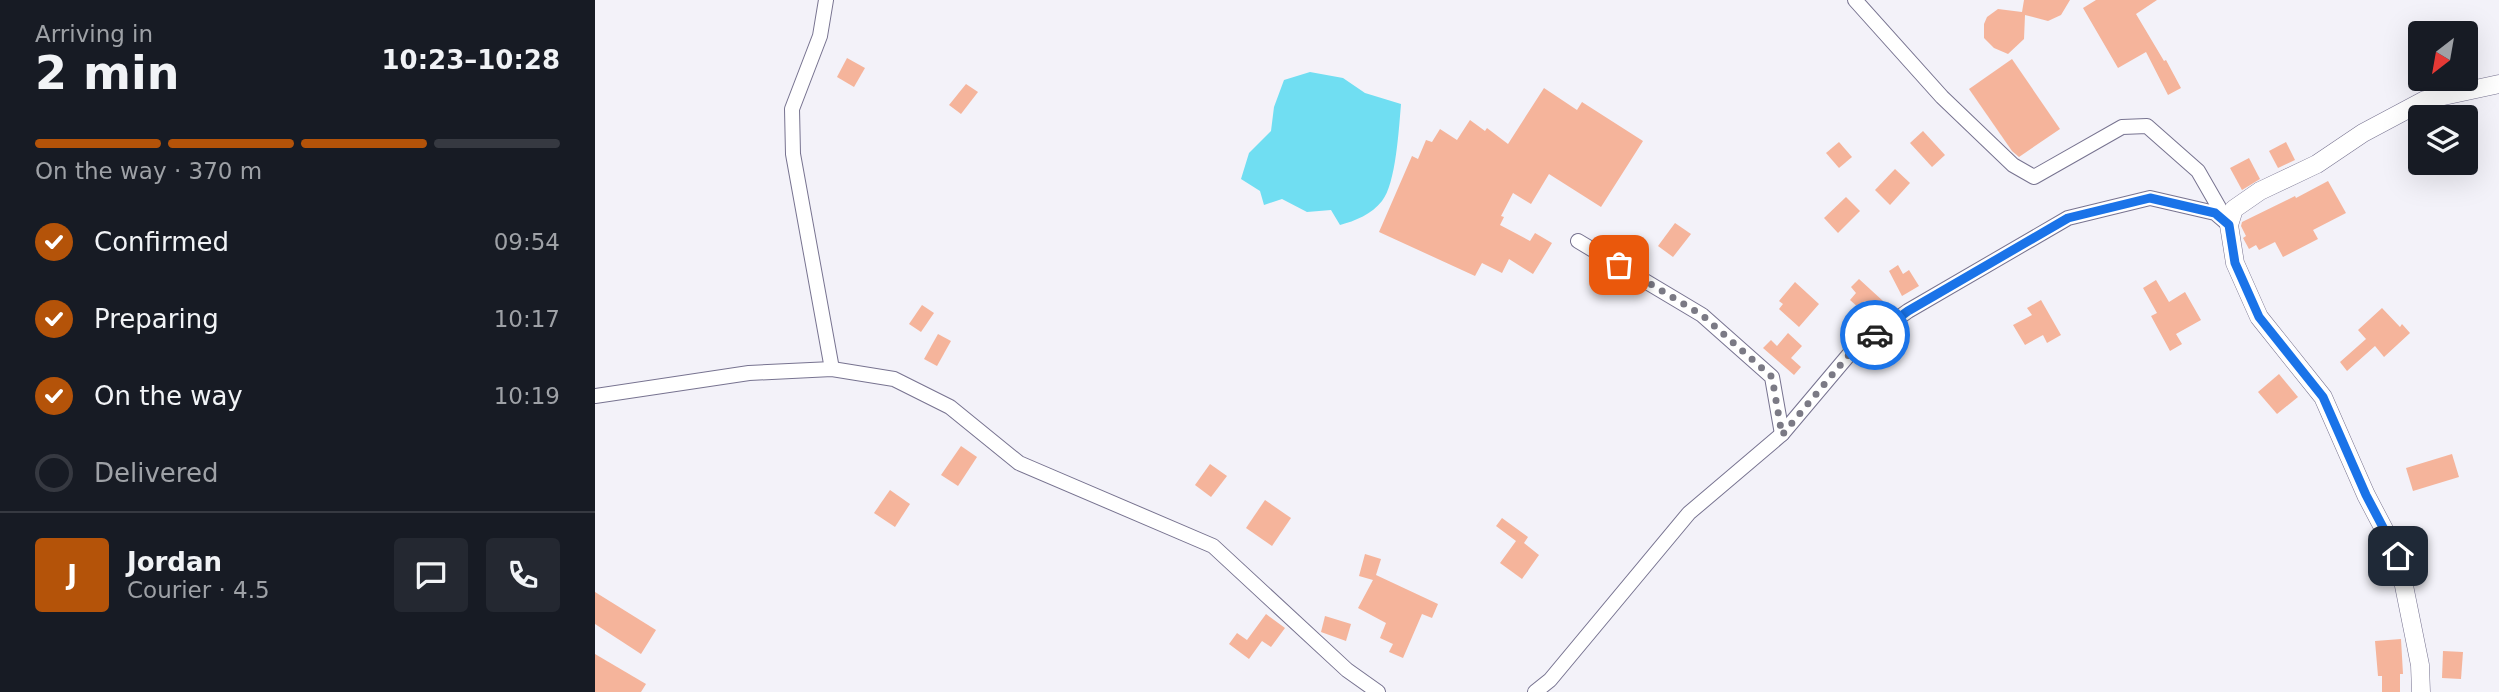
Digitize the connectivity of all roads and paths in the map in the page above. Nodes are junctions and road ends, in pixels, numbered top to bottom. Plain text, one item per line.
1 (827, 0) edge
2 (1854, 0) edge
3 (2499, 85) edge
4 (2229, 225) junction
5 (1578, 241) dead end
6 (832, 369) junction
7 (595, 396) edge
8 (1782, 435) junction
9 (1378, 692) edge
10 (1535, 692) edge
11 (2421, 692) edge

1 - 6 street
2 - 4 street
3 - 4 street
4 - 8 street
4 - 11 street
5 - 8 street
6 - 7 street
6 - 9 street
8 - 10 street

